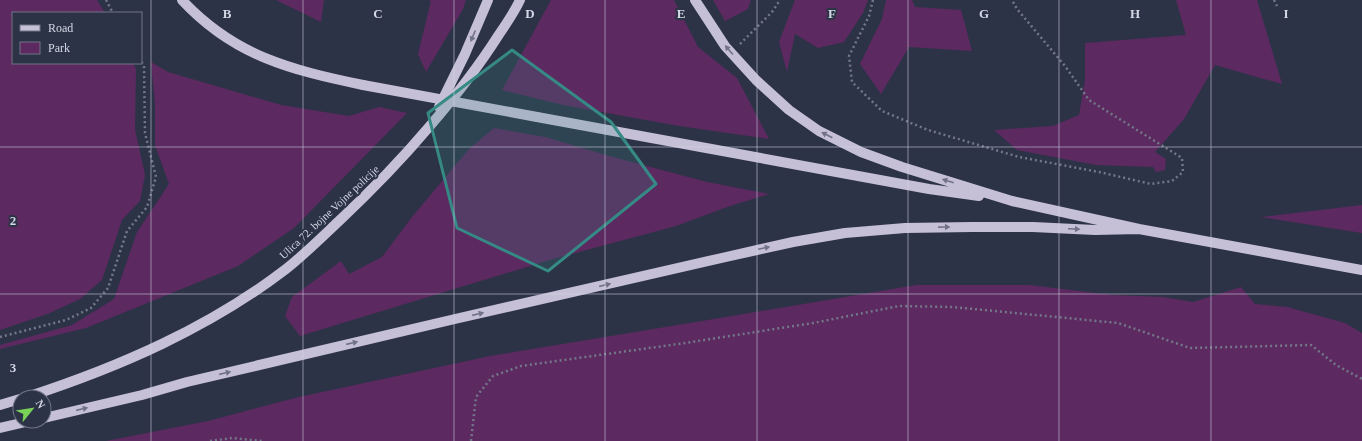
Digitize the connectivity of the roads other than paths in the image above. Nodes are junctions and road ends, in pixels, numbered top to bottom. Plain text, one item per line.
1 (182, 0) edge
2 (488, 0) edge
3 (520, 0) edge
4 (695, 0) edge
5 (428, 129) junction
6 (1012, 201) junction
7 (1139, 229) junction
8 (1362, 270) edge
9 (52, 389) edge
10 (12, 401) edge
11 (0, 405) edge
12 (52, 416) edge
13 (12, 425) edge
14 (0, 428) edge

1 - 6 main road, bridge
2 -> 5 main road
3 - 5 main road, Ulica 72. bojne Vojne policije
6 -> 4 main road
5 - 9 main road, Ulica 72. bojne Vojne policije
6 - 7 main road
7 - 8 main road
12 -> 7 main road
10 - 11 main road
13 - 14 main road

